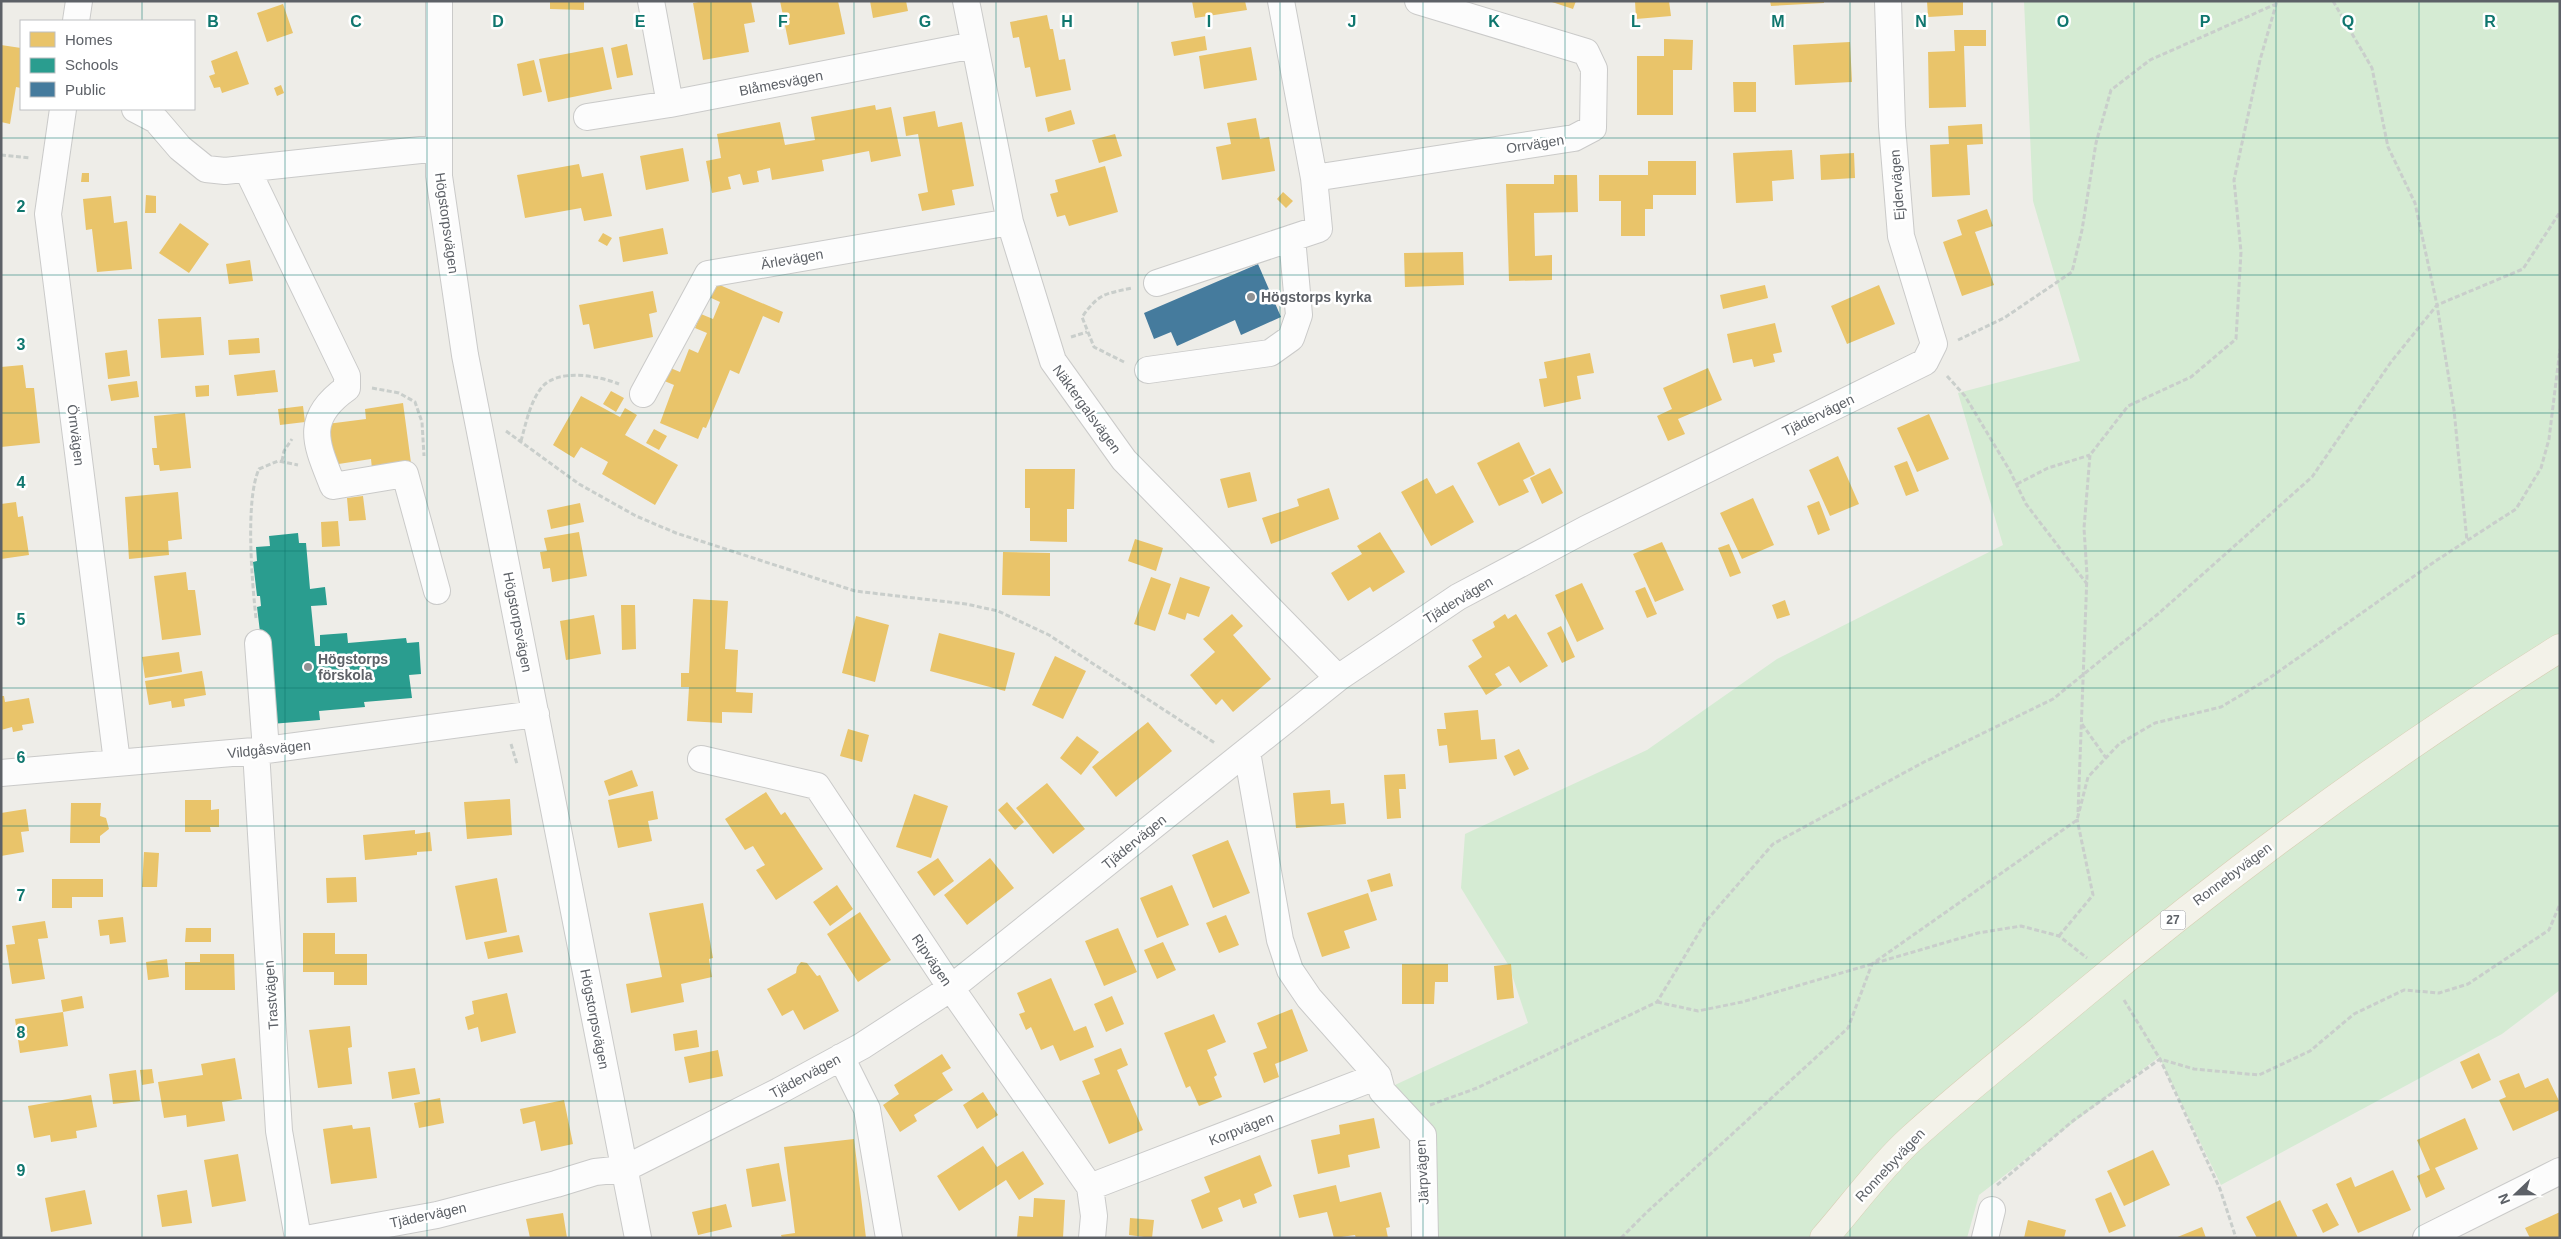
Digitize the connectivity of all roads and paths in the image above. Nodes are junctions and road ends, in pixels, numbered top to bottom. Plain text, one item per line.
1 (79, 1) edge
2 (439, 1) edge
3 (651, 1) edge
4 (966, 1) edge
5 (1281, 1) edge
6 (1418, 1) edge
7 (1888, 1) edge
8 (2333, 1) edge
9 (2276, 2) edge
10 (76, 20) edge
11 (974, 45) junction
12 (670, 104) junction
13 (64, 110) edge
14 (137, 110) edge
15 (587, 117) dead end
16 (439, 148) junction
17 (248, 169) junction
18 (1314, 178) junction
19 (2560, 212) edge
20 (1010, 222) junction
21 (1292, 238) junction
22 (1157, 283) joint
23 (2436, 306) junction
24 (2560, 349) edge
25 (1927, 359) junction
26 (1148, 370) joint
27 (347, 384) junction
28 (643, 394) joint
29 (502, 428) dead end
30 (520, 441) junction
31 (2090, 455) junction
32 (407, 480) junction
33 (2017, 484) junction
34 (333, 486) junction
35 (2466, 541) junction
36 (2087, 584) junction
37 (437, 591) dead end
38 (258, 643) joint
39 (2560, 648) edge
40 (2085, 672) junction
41 (1338, 678) junction
42 (536, 714) junction
43 (2082, 724) junction
44 (261, 751) junction
45 (1243, 755) junction
46 (701, 758) dead end
47 (2106, 758) junction
48 (117, 762) junction
49 (1, 773) edge
50 (2077, 820) junction
51 (2560, 904) edge
52 (2058, 936) junction
53 (2087, 958) dead end
54 (1872, 964) junction
55 (951, 988) junction
56 (2124, 1000) dead end
57 (1657, 1002) junction
58 (841, 1057) junction
59 (2160, 1059) junction
60 (1380, 1083) junction
61 (1404, 1115) junction
62 (624, 1170) junction
63 (2560, 1171) edge
64 (1090, 1187) junction
65 (1992, 1210) joint
66 (298, 1238) edge
67 (311, 1238) edge
68 (638, 1238) edge
69 (889, 1238) edge
70 (1092, 1238) edge
71 (1425, 1238) edge
72 (1622, 1238) edge
73 (1824, 1238) edge
74 (1985, 1238) edge
75 (2236, 1238) edge
76 (2426, 1238) edge

1 - 10 street
2 - 16 street, Högstorpsvägen
3 - 12 street
4 - 11 street, Näktergalsvägen
5 - 18 street
6 - 18 street, Orrvägen
7 - 25 street, Ejdervägen
8 - 23 path
9 - 25 path
9 - 31 path
11 - 12 street, Blåmesvägen
11 - 20 street, Näktergalsvägen
12 - 15 street, Blåmesvägen
13 - 48 street, Örnvägen
14 - 17 street
16 - 17 street
16 - 42 street, Högstorpsvägen
17 - 27 street
18 - 21 street
19 - 23 path
20 - 28 street, Ärlevägen
20 - 41 street, Näktergalsvägen
21 - 22 street
21 - 26 street
22 - 26 path
23 - 35 path
23 - 40 path
24 - 35 path
25 - 33 path
25 - 41 street, Tjädervägen
27 - 32 path
27 - 34 street
28 - 30 path
29 - 30 path
30 - 45 path
31 - 33 path
31 - 36 path
32 - 34 street
32 - 37 street
33 - 36 path
34 - 38 path
35 - 47 path
36 - 40 path
38 - 44 street, Trastvägen
39 - 73 main road, Ronnebyvägen / 27
40 - 43 path
40 - 57 path
41 - 45 street, Tjädervägen
42 - 44 street, Vildgåsvägen
42 - 62 street, Högstorpsvägen
43 - 47 path
43 - 50 path
44 - 48 street, Vildgåsvägen
44 - 66 street, Trastvägen
45 - 55 street, Tjädervägen
45 - 60 street, Järpvägen
46 - 55 street, Ripvägen
47 - 50 path
48 - 49 street, Vildgåsvägen
50 - 52 path
50 - 54 path
51 - 59 path
52 - 53 path
52 - 54 path
54 - 57 path
54 - 72 path
55 - 58 street, Tjädervägen
55 - 64 street, Ripvägen
56 - 59 path
57 - 61 path
58 - 62 street, Tjädervägen
58 - 69 street
59 - 65 path
59 - 75 path
60 - 61 street, Järpvägen
60 - 64 street, Korpvägen
61 - 71 street, Järpvägen
62 - 67 street, Tjädervägen
62 - 68 street, Högstorpsvägen
63 - 76 street
64 - 70 street, Ripvägen
65 - 74 street

